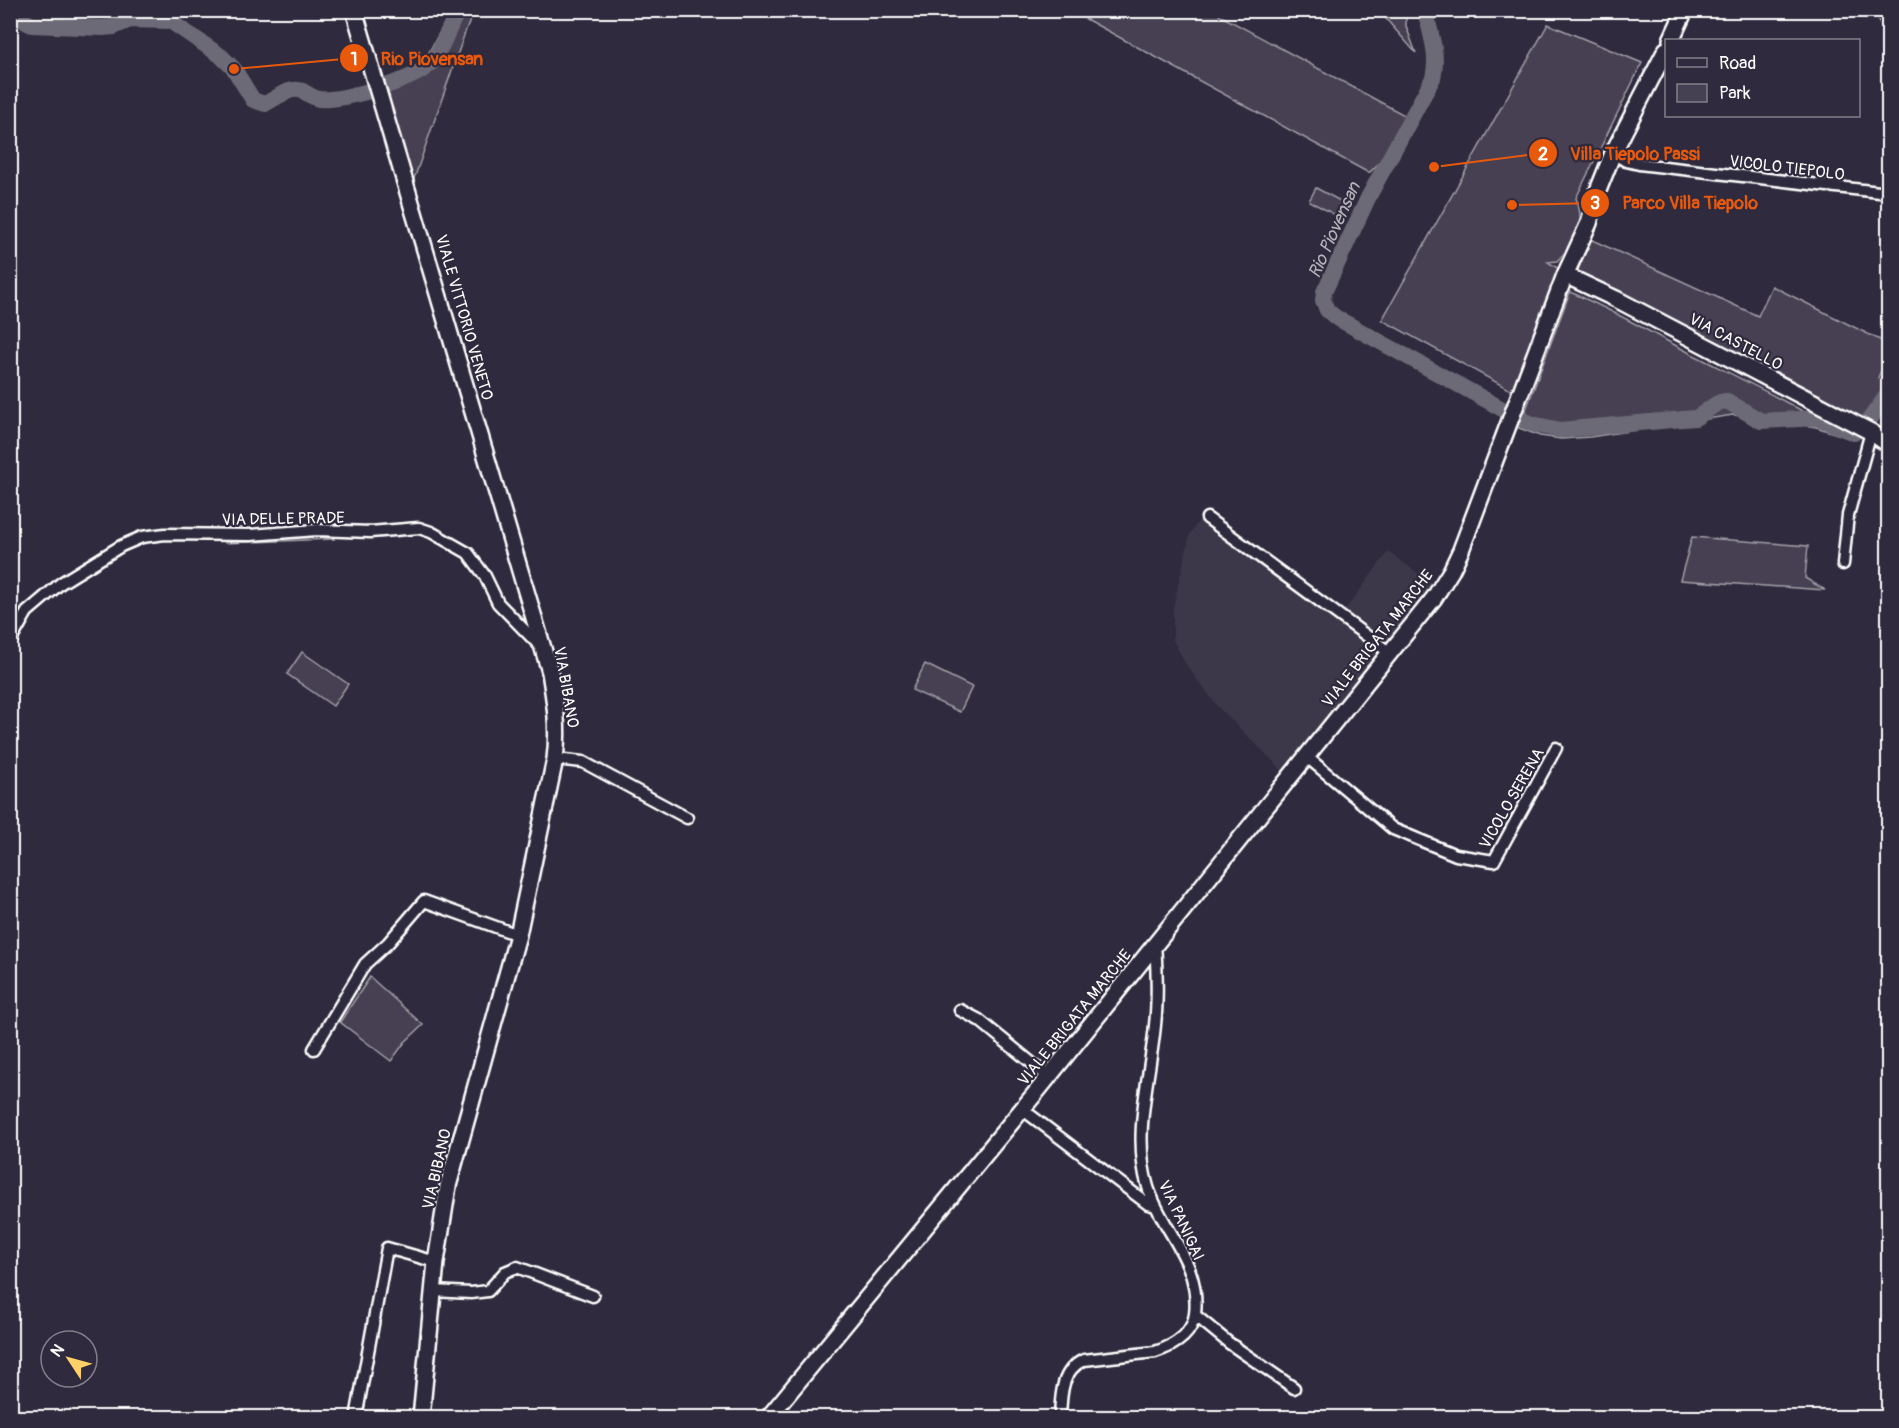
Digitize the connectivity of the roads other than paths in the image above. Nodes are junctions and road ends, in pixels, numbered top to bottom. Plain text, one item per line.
1 (1685, 10) edge
2 (360, 14) edge
3 (1671, 39) edge
4 (1665, 52) edge
5 (1613, 153) junction
6 (1888, 193) edge
7 (1565, 275) junction
8 (1869, 432) junction
9 (1888, 444) edge
10 (1207, 518) dead end
11 (515, 552) joint
12 (1843, 564) dead end
13 (10, 642) edge
14 (543, 648) junction
15 (1390, 653) junction
16 (1556, 748) dead end
17 (1306, 757) junction
18 (555, 759) junction
19 (687, 818) dead end
20 (518, 935) junction
21 (1155, 943) junction
22 (960, 1010) dead end
23 (314, 1048) dead end
24 (1049, 1077) junction
25 (1022, 1110) junction
26 (1152, 1205) dead end
27 (436, 1262) junction
28 (433, 1291) junction
29 (592, 1296) dead end
30 (1195, 1315) junction
31 (1294, 1388) dead end
32 (356, 1418) edge
33 (421, 1418) edge
34 (768, 1418) edge
35 (1060, 1418) edge

1 - 3 street
2 - 11 street, VIALE VITTORIO VENETO
4 - 5 street, VIALE BRIGATA MARCHE
5 - 6 street, VICOLO TIEPOLO
5 - 7 street, VIALE BRIGATA MARCHE
7 - 8 street, VIA CASTELLO
7 - 15 street, VIALE BRIGATA MARCHE
8 - 9 street, VIA CASTELLO
8 - 12 street
10 - 15 street
11 - 14 street, VIA BIBANO
13 - 14 street, VIA DELLE PRADE
14 - 18 street, VIA BIBANO
15 - 17 street, VIALE BRIGATA MARCHE
16 - 17 street, VICOLO SERENA
17 - 21 street, VIALE BRIGATA MARCHE
18 - 19 street
18 - 20 street, VIA BIBANO
20 - 23 street
20 - 27 street, VIA BIBANO
21 - 24 street, VIALE BRIGATA MARCHE
21 - 30 street, VIA PANIGAI
22 - 24 street
24 - 25 street, VIALE BRIGATA MARCHE
25 - 26 street, VIALE BRIGATA MARCHE
25 - 34 street, VIALE BRIGATA MARCHE
27 - 28 street, VIA BIBANO
27 - 32 street
28 - 29 street
28 - 33 street, VIA BIBANO
30 - 31 street
30 - 35 street

